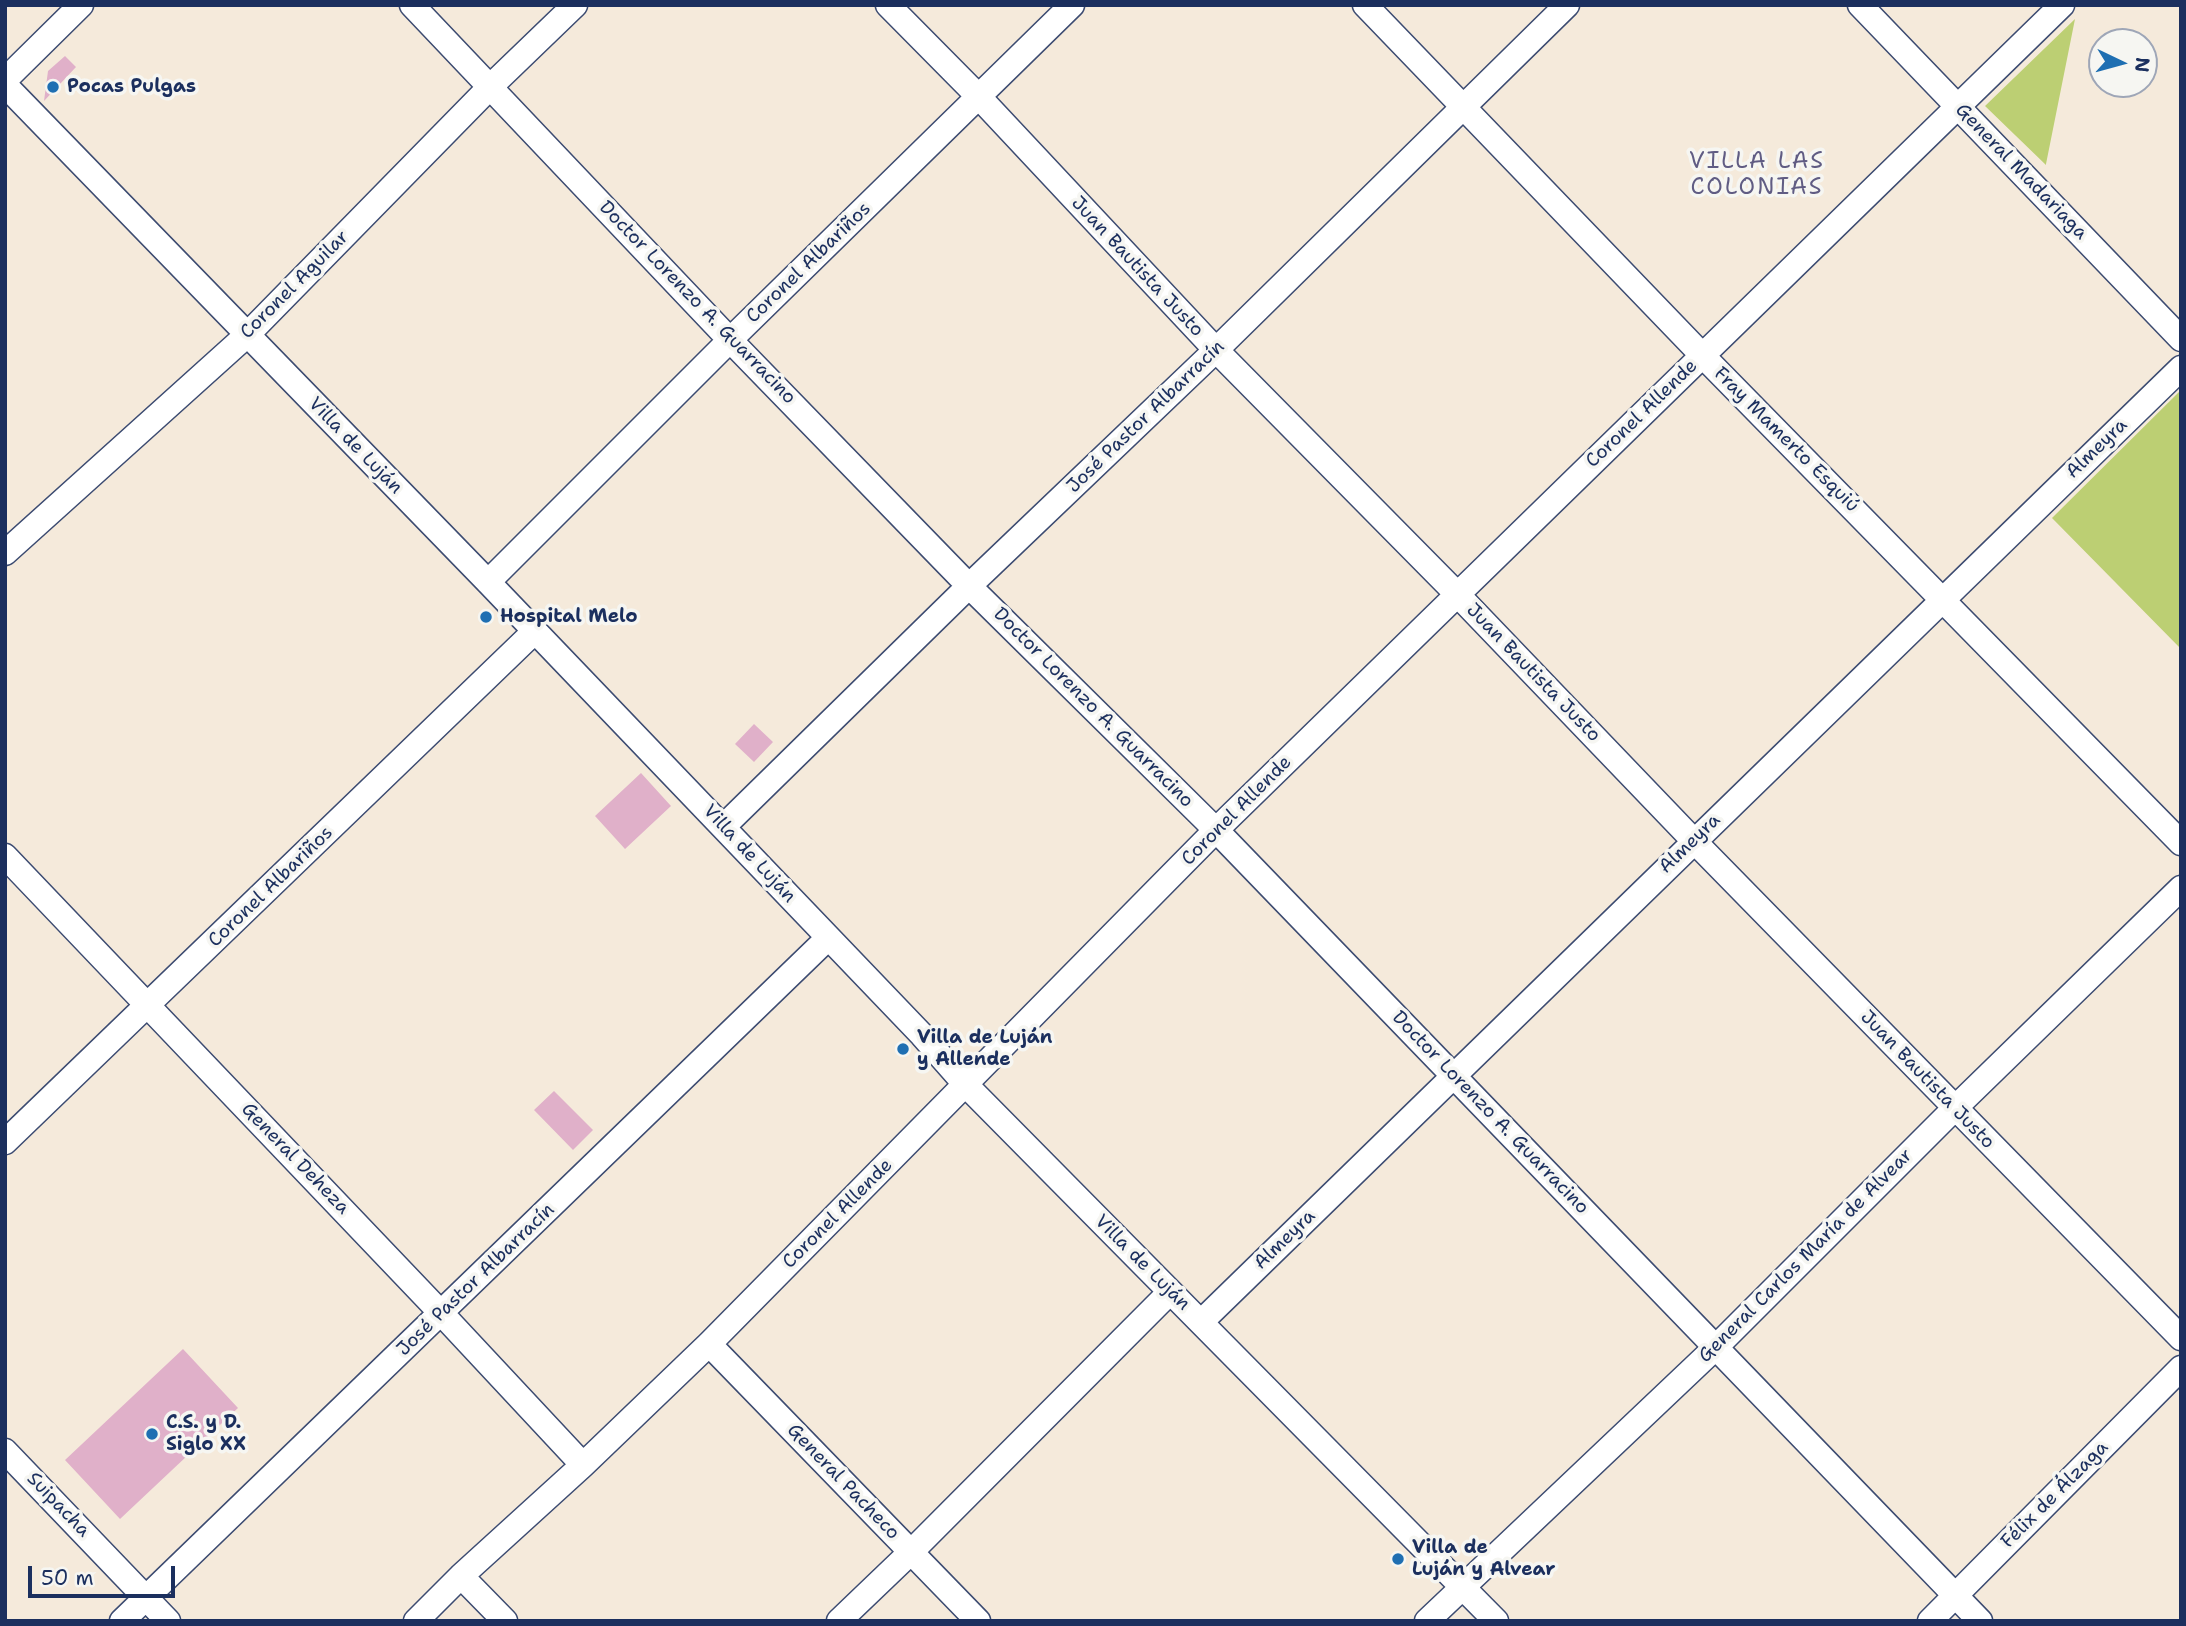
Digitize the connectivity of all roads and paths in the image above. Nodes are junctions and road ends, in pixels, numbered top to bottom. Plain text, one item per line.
1 (81, 5) edge
2 (412, 5) edge
3 (575, 5) edge
4 (888, 5) edge
5 (1072, 5) edge
6 (1365, 5) edge
7 (1567, 5) edge
8 (1860, 5) edge
9 (2062, 5) edge
10 (5, 82) edge
11 (491, 86) junction
12 (979, 97) junction
13 (1958, 107) junction
14 (1464, 108) junction
15 (247, 335) junction
16 (2181, 339) edge
17 (730, 340) junction
18 (1216, 350) junction
19 (1702, 355) junction
20 (2181, 368) edge
21 (5, 553) edge
22 (488, 582) junction
23 (969, 586) junction
24 (1457, 594) junction
25 (1942, 598) junction
26 (536, 631) junction
27 (723, 827) junction
28 (1216, 830) junction
29 (1694, 841) junction
30 (2181, 843) edge
31 (5, 856) edge
32 (2181, 888) edge
33 (828, 938) junction
34 (148, 1006) junction
35 (1454, 1075) junction
36 (966, 1085) junction
37 (1955, 1108) junction
38 (5, 1142) edge
39 (1170, 1292) junction
40 (442, 1314) junction
41 (1201, 1322) junction
42 (2181, 1338) edge
43 (709, 1344) junction
44 (1715, 1348) junction
45 (2181, 1368) edge
46 (5, 1451) edge
47 (583, 1465) junction
48 (911, 1552) junction
49 (461, 1576) junction
50 (1461, 1586) junction
51 (1955, 1595) junction
52 (146, 1597) junction
53 (122, 1621) edge
54 (168, 1621) edge
55 (416, 1621) edge
56 (505, 1621) edge
57 (839, 1621) edge
58 (978, 1621) edge
59 (1427, 1621) edge
60 (1496, 1621) edge
61 (1930, 1621) edge
62 (1980, 1621) edge

1 - 10 street
2 - 11 street, Doctor Lorenzo A. Guarracino
3 - 11 street, Coronel Aguilar
4 - 12 street, Juan Bautista Justo
5 - 12 street, Coronel Albariños
6 - 14 street, Fray Mamerto Esquiú
7 - 14 street, José Pastor Albarracín
8 - 13 street, General Madariaga
9 - 13 street, Coronel Allende
10 - 15 street, Villa de Luján
11 - 15 street, Coronel Aguilar
11 - 17 street, Doctor Lorenzo A. Guarracino
12 - 17 street, Coronel Albariños
12 - 18 street, Juan Bautista Justo
13 - 16 street, General Madariaga
13 - 19 street, Coronel Allende
14 - 18 street, José Pastor Albarracín
14 - 19 street, Fray Mamerto Esquiú
15 - 21 street, Coronel Aguilar
15 - 22 street, Villa de Luján
17 - 22 street, Coronel Albariños
17 - 23 street, Doctor Lorenzo A. Guarracino
18 - 23 street, José Pastor Albarracín
18 - 24 street, Juan Bautista Justo
19 - 24 street, Coronel Allende
19 - 25 street, Fray Mamerto Esquiú
20 - 25 street, Almeyra
22 - 26 street, Villa de Luján
23 - 27 street, José Pastor Albarracín
23 - 28 street, Doctor Lorenzo A. Guarracino
24 - 28 street, Coronel Allende
24 - 29 street, Juan Bautista Justo
25 - 29 street, Almeyra
25 - 30 street, Fray Mamerto Esquiú
26 - 27 street, Villa de Luján
26 - 34 street, Coronel Albariños
27 - 33 street, Villa de Luján
28 - 35 street, Doctor Lorenzo A. Guarracino
28 - 36 street, Coronel Allende
29 - 35 street, Almeyra
29 - 37 street, Juan Bautista Justo
31 - 34 street, General Deheza
32 - 37 street, General Carlos María de Alvear
33 - 36 street, Villa de Luján
33 - 40 street, José Pastor Albarracín
34 - 38 street, Coronel Albariños
34 - 40 street, General Deheza
35 - 41 street, Almeyra
35 - 44 street, Doctor Lorenzo A. Guarracino
36 - 39 street, Villa de Luján
36 - 43 street, Coronel Allende
37 - 42 street, Juan Bautista Justo
37 - 44 street, General Carlos María de Alvear
39 - 41 street, Villa de Luján
39 - 48 street
40 - 47 street, General Deheza
40 - 52 street, José Pastor Albarracín
41 - 50 street, Villa de Luján
43 - 47 street, Coronel Allende
43 - 48 street, General Pacheco
44 - 50 street, General Carlos María de Alvear
44 - 51 street, Doctor Lorenzo A. Guarracino
45 - 51 street, Félix de Álzaga
46 - 52 street, Suipacha
47 - 49 street, Coronel Allende
48 - 57 street
48 - 58 street, General Pacheco
49 - 55 street, Coronel Allende
49 - 56 street
50 - 59 street, General Carlos María de Alvear
50 - 60 street, Villa de Luján
51 - 61 street, Félix de Álzaga
51 - 62 street, Doctor Lorenzo A. Guarracino
52 - 53 street, José Pastor Albarracín
52 - 54 street, Suipacha

